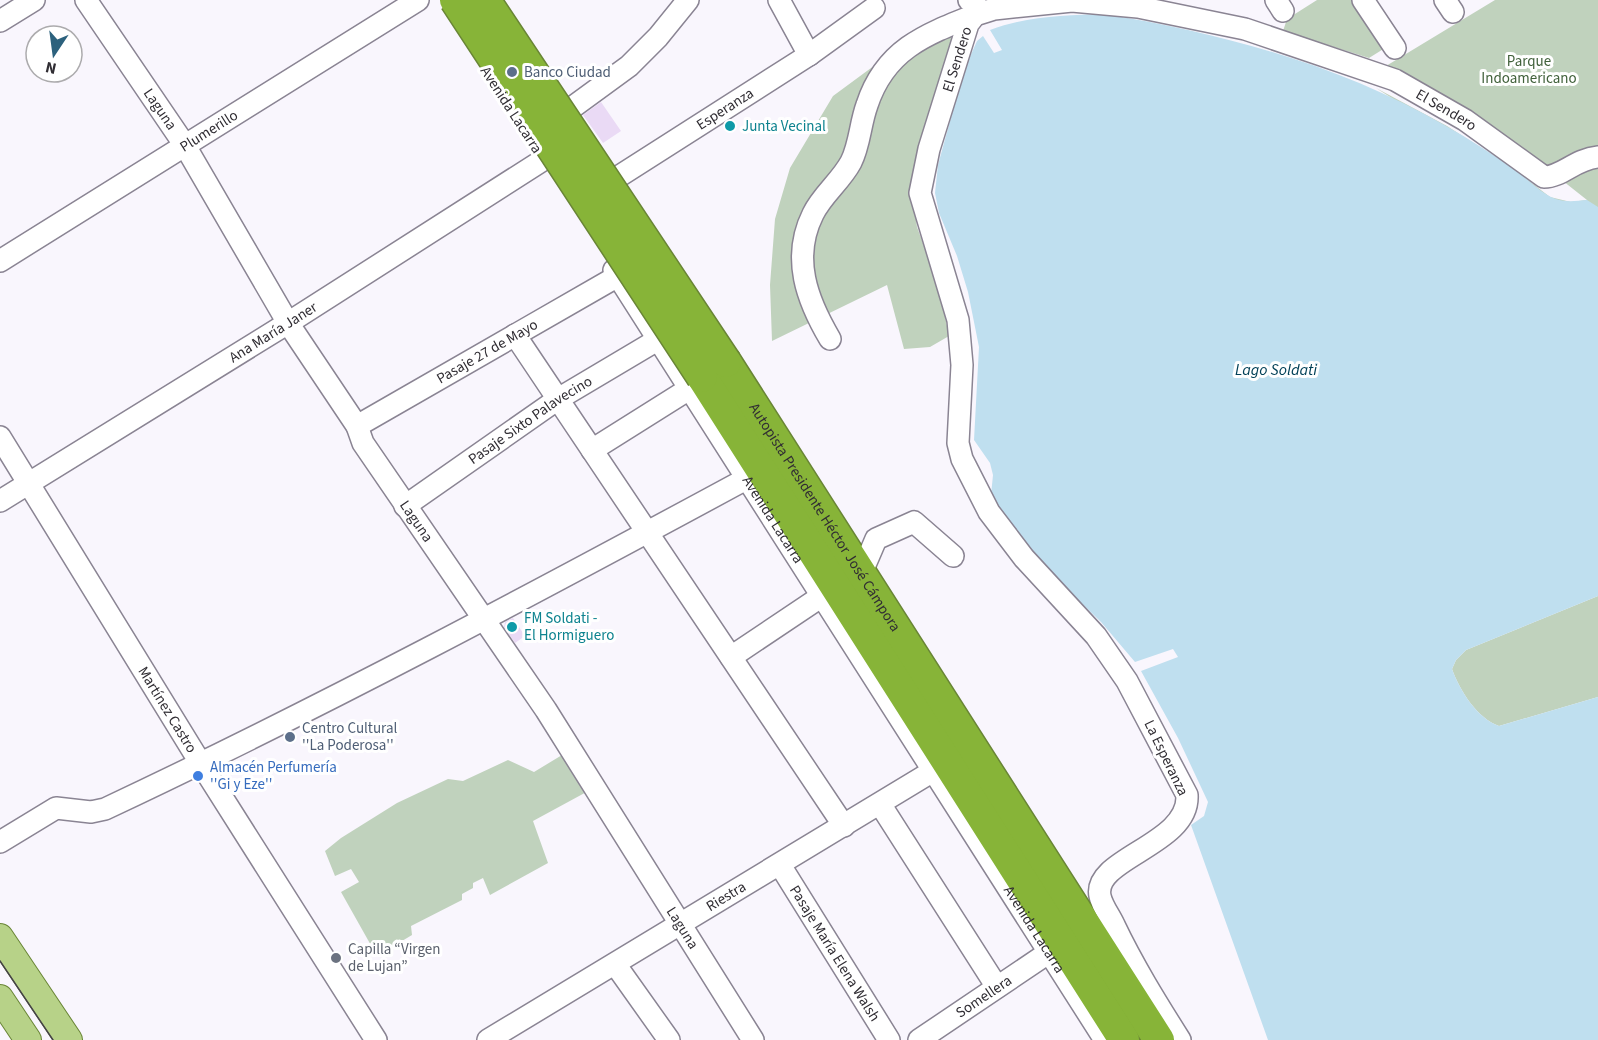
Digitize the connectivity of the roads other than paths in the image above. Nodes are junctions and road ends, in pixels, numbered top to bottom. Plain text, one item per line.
1 (34, 0) edge
2 (86, 0) edge
3 (418, 0) edge
4 (440, 0) edge
5 (455, 0) edge
6 (485, 0) edge
7 (688, 0) edge
8 (779, 0) edge
9 (1363, 0) edge
10 (972, 4) edge
11 (874, 8) dead end
12 (0, 21) edge
13 (1395, 48) dead end
14 (809, 55) junction
15 (528, 139) junction
16 (184, 144) junction
17 (1598, 157) edge
18 (543, 160) junction
19 (573, 206) junction
20 (0, 261) edge
21 (618, 276) junction
22 (288, 323) junction
23 (515, 335) junction
24 (659, 339) junction
25 (830, 339) dead end
26 (706, 376) junction
27 (558, 399) junction
28 (357, 426) junction
29 (0, 437) edge
30 (592, 450) junction
31 (968, 475) joint
32 (746, 479) junction
33 (30, 483) junction
34 (0, 501) edge
35 (405, 506) junction
36 (647, 532) junction
37 (953, 556) dead end
38 (861, 574) junction
39 (822, 596) junction
40 (483, 620) junction
41 (731, 657) junction
42 (201, 764) junction
43 (933, 771) junction
44 (880, 804) junction
45 (844, 826) junction
46 (0, 842) edge
47 (780, 865) junction
48 (681, 925) junction
49 (0, 937) edge
50 (1048, 953) junction
51 (615, 964) junction
52 (997, 987) junction
53 (0, 998) edge
54 (28, 1040) edge
55 (69, 1040) edge
56 (376, 1040) edge
57 (488, 1040) edge
58 (669, 1040) edge
59 (753, 1040) edge
60 (889, 1040) edge
61 (919, 1040) edge
62 (1105, 1040) edge
63 (1124, 1040) edge
64 (1159, 1040) edge
65 (1180, 1040) edge

1 - 12 street
2 - 16 street, Laguna
3 - 16 street, Plumerillo
4 - 15 street, Avenida Lacarra
5 - 26 highway, Autopista Presidente Héctor José Cámpora, bridge
6 - 26 highway, Autopista Presidente Héctor José Cámpora, bridge
7 - 15 street
8 - 14 street
9 - 13 street
10 - 17 street, El Sendero
10 - 25 street
10 - 31 street, El Sendero
11 - 14 street, Esperanza
14 - 19 street, Esperanza
15 - 18 street, Avenida Lacarra
16 - 20 street, Plumerillo
16 - 22 street, Laguna
18 - 19 street, Avenida Lacarra
18 - 22 street, Ana María Janer
19 - 21 street, Avenida Lacarra
21 - 23 street, Pasaje 27 de Mayo
21 - 24 street, Avenida Lacarra
22 - 28 street, Laguna
22 - 33 street, Ana María Janer
23 - 27 street
23 - 28 street, Pasaje 27 de Mayo
24 - 26 street, Avenida Lacarra
24 - 27 street, Pasaje Sixto Palavecino
26 - 30 street
26 - 32 street, Avenida Lacarra
26 - 38 highway, Autopista Presidente Héctor José Cámpora
26 - 63 highway, Autopista Presidente Héctor José Cámpora
27 - 30 street
27 - 35 street, Pasaje Sixto Palavecino
28 - 35 street, Laguna
29 - 33 street, Martínez Castro
30 - 36 street
31 - 65 street, La Esperanza
32 - 36 street
32 - 39 street, Avenida Lacarra
33 - 34 street, Ana María Janer
33 - 42 street, Martínez Castro
35 - 40 street, Laguna
36 - 40 street
36 - 41 street
37 - 38 street
38 - 64 highway, Autopista Presidente Héctor José Cámpora
39 - 41 street
39 - 43 street, Avenida Lacarra
40 - 42 street
40 - 48 street, Laguna
41 - 45 street
42 - 46 street
42 - 56 street, Martínez Castro
43 - 44 street, Riestra
43 - 50 street, Avenida Lacarra
44 - 45 street, Riestra
44 - 52 street
45 - 47 street, Riestra
47 - 48 street, Riestra
47 - 60 street, Pasaje María Elena Walsh
48 - 51 street, Riestra
48 - 59 street, Laguna
49 - 55 main road
50 - 52 street, Somellera
50 - 62 street, Avenida Lacarra
51 - 57 street, Riestra
51 - 58 street
52 - 61 street, Somellera
53 - 54 main road

